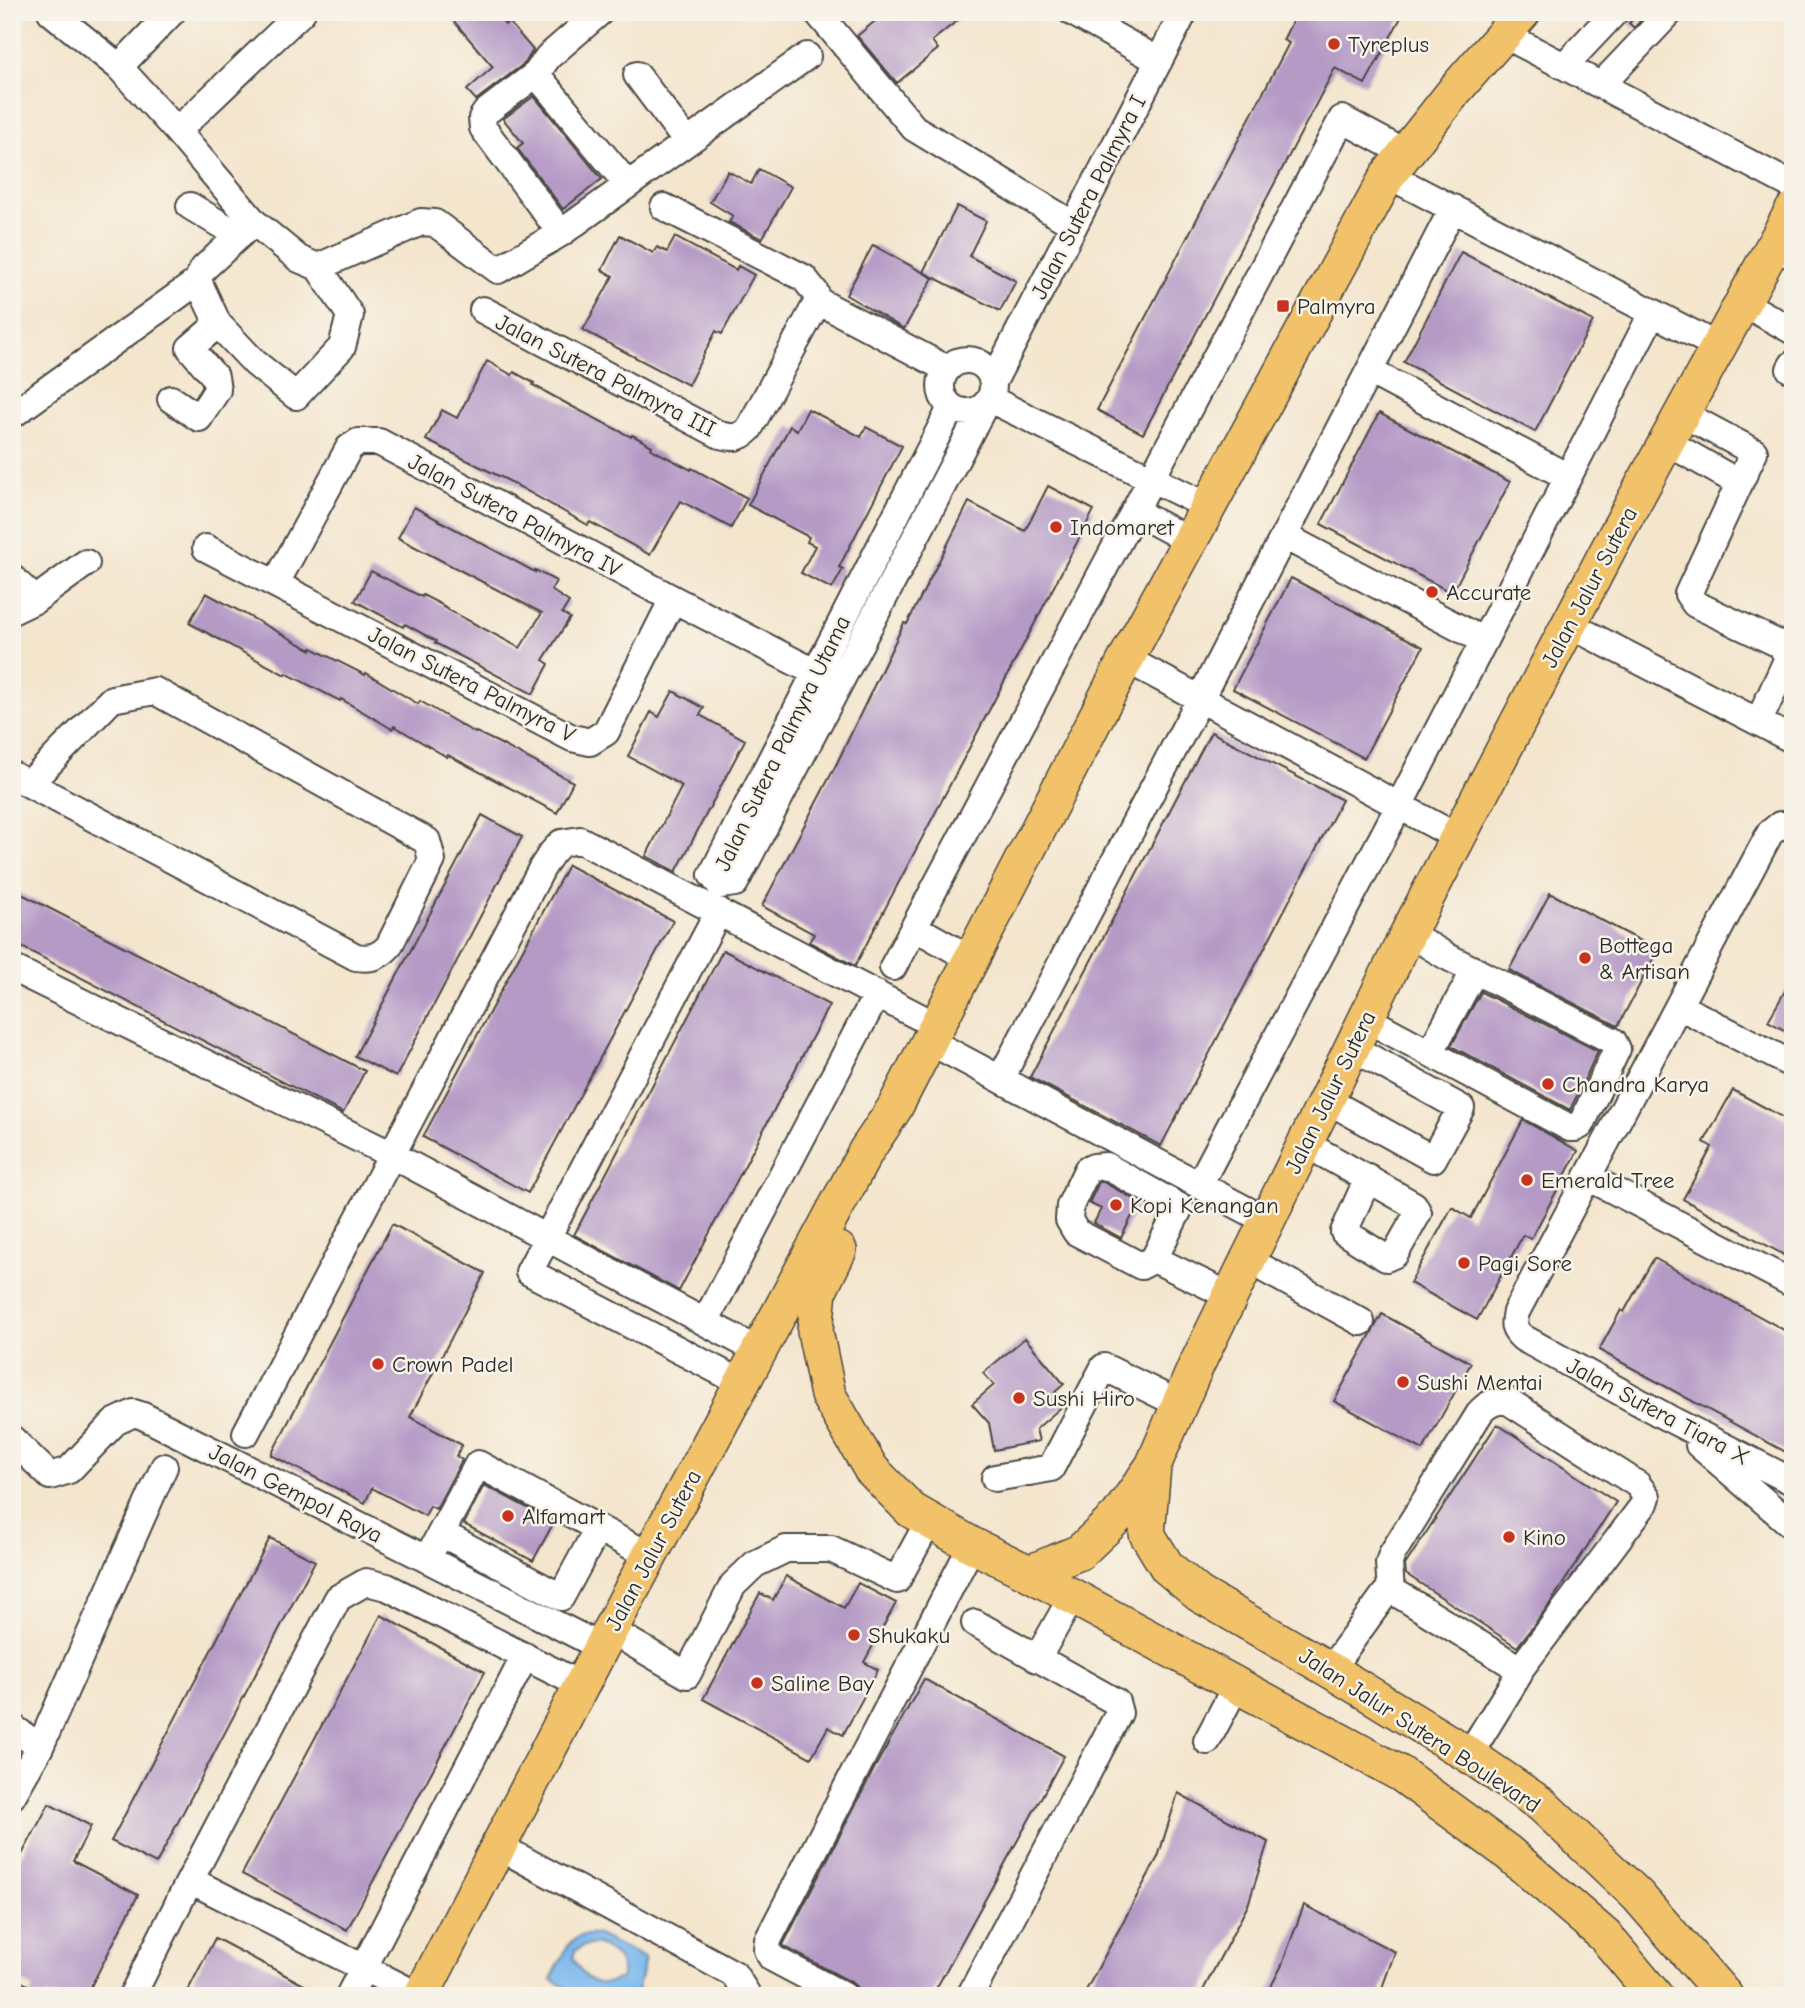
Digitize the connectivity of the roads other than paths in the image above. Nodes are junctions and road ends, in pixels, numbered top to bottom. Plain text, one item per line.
1 (51, 12) edge
2 (172, 12) edge
3 (302, 12) edge
4 (600, 12) edge
5 (817, 12) edge
6 (1072, 12) edge
7 (1184, 12) edge
8 (1615, 12) edge
9 (1670, 12) edge
10 (1513, 23) edge
11 (807, 55) dead end
12 (1159, 61) junction
13 (119, 66) junction
14 (1564, 66) junction
15 (536, 74) junction
16 (637, 75) dead end
17 (1601, 85) junction
18 (177, 131) junction
19 (687, 142) junction
20 (1396, 164) junction
21 (628, 185) junction
22 (1793, 186) edge
23 (190, 206) dead end
24 (664, 206) dead end
25 (1453, 208) junction
26 (1793, 210) edge
27 (1074, 225) junction
28 (246, 229) junction
29 (561, 233) junction
30 (1783, 251) edge
31 (318, 267) junction
32 (198, 281) junction
33 (818, 301) junction
34 (1743, 303) junction
35 (483, 310) dead end
36 (1653, 312) junction
37 (218, 324) junction
38 (1793, 331) edge
39 (1718, 347) junction
40 (947, 369) junction
41 (1369, 371) junction
42 (989, 396) junction
43 (171, 399) dead end
44 (16, 406) edge
45 (951, 408) junction
46 (1675, 428) junction
47 (1568, 477) junction
48 (1151, 479) junction
49 (1209, 507) junction
50 (1134, 511) junction
51 (1284, 536) junction
52 (1190, 541) junction
53 (206, 548) dead end
54 (86, 564) dead end
55 (12, 578) edge
56 (276, 583) junction
57 (673, 599) junction
58 (24, 605) edge
59 (1568, 624) junction
60 (1484, 641) junction
61 (1126, 659) junction
62 (816, 673) junction
63 (840, 684) junction
64 (1200, 699) junction
65 (1759, 722) junction
66 (1793, 740) edge
67 (20, 779) edge
68 (1399, 806) junction
69 (1793, 825) edge
70 (1459, 838) junction
71 (719, 911) junction
72 (914, 927) junction
73 (1408, 933) junction
74 (971, 959) junction
75 (892, 967) dead end
76 (12, 968) edge
77 (1475, 970) junction
78 (877, 994) junction
79 (1679, 1006) junction
80 (933, 1033) junction
81 (1358, 1033) junction
82 (1430, 1053) junction
83 (1793, 1065) edge
84 (1001, 1078) junction
85 (1325, 1099) junction
86 (894, 1109) junction
87 (1304, 1143) junction
88 (392, 1155) junction
89 (1588, 1177) junction
90 (1368, 1178) dead end
91 (1199, 1185) junction
92 (1267, 1221) junction
93 (547, 1238) junction
94 (1154, 1259) dead end
95 (1248, 1260) junction
96 (1793, 1284) edge
97 (1230, 1296) junction
98 (705, 1322) junction
99 (1361, 1322) dead end
100 (759, 1351) junction
101 (742, 1383) junction
102 (1179, 1404) junction
103 (1668, 1418) junction
104 (246, 1433) dead end
105 (12, 1439) edge
106 (1153, 1466) junction
107 (164, 1467) dead end
108 (995, 1478) dead end
109 (1793, 1482) edge
110 (929, 1521) junction
111 (1793, 1526) edge
112 (598, 1528) junction
113 (441, 1533) junction
114 (972, 1545) junction
115 (650, 1556) junction
116 (427, 1559) junction
117 (1029, 1573) junction
118 (1391, 1592) junction
119 (1072, 1597) junction
120 (975, 1623) dead end
121 (605, 1639) junction
122 (525, 1656) junction
123 (1037, 1658) junction
124 (1330, 1670) junction
125 (1518, 1672) junction
126 (581, 1685) junction
127 (1236, 1686) junction
128 (12, 1727) edge
129 (1207, 1741) dead end
130 (40, 1747) junction
131 (1469, 1755) junction
132 (12, 1796) edge
133 (498, 1846) junction
134 (190, 1880) junction
135 (364, 1968) junction
136 (746, 1995) edge
137 (132, 1996) edge
138 (349, 1996) edge
139 (420, 1996) edge
140 (844, 1996) edge
141 (970, 1996) edge
142 (1655, 1996) edge
143 (1726, 1996) edge

1 - 13 street
2 - 13 street
3 - 18 street
4 - 15 street
5 - 27 street
6 - 12 street
7 - 12 street, Jalan Sutera Palmyra I
8 - 14 street
9 - 17 street
10 - 14 street
10 - 20 main road, Jalan Jalur Sutera
11 - 19 street
12 - 27 street, Jalan Sutera Palmyra I
13 - 18 street
14 - 17 street
15 - 21 street
15 - 29 street
16 - 19 street
17 - 22 street
18 - 28 street
19 - 21 street
20 - 25 street
20 - 48 street
20 - 49 main road, Jalan Jalur Sutera
21 - 29 street
23 - 28 street
24 - 33 street
25 - 36 street
25 - 41 street
26 - 30 main road, Jalan Jalur Sutera
27 - 42 street, Jalan Sutera Palmyra I
28 - 31 street
28 - 32 street
29 - 31 street
30 - 34 main road, Jalan Jalur Sutera
31 - 37 street
32 - 37 street
32 - 44 street
33 - 35 street, Jalan Sutera Palmyra III
33 - 40 street
34 - 38 street
34 - 39 main road, Jalan Jalur Sutera
36 - 39 street
36 - 47 street
37 - 43 street
39 - 46 main road, Jalan Jalur Sutera
40 - 42 street
40 - 45 street
41 - 47 street
41 - 51 street
42 - 45 street
42 - 48 street
42 - 63 street, Jalan Sutera Palmyra Utama
45 - 62 street, Jalan Sutera Palmyra Utama
46 - 59 main road, Jalan Jalur Sutera
46 - 65 street
47 - 60 street
48 - 49 street
48 - 50 street
49 - 52 main road, Jalan Jalur Sutera
50 - 52 street
50 - 72 street
51 - 60 street
51 - 64 street
52 - 61 main road, Jalan Jalur Sutera
53 - 56 street, Jalan Sutera Palmyra V
54 - 58 street
55 - 58 street
56 - 57 street, Jalan Sutera Palmyra IV
56 - 57 street, Jalan Sutera Palmyra V
57 - 62 street, Jalan Sutera Palmyra IV
59 - 65 street
59 - 70 main road, Jalan Jalur Sutera
60 - 68 street
61 - 64 street
61 - 74 main road, Jalan Jalur Sutera
62 - 63 street, Jalan Sutera Palmyra IV
62 - 63 street, Jalan Sutera Palmyra Utama
64 - 68 street
64 - 84 street
65 - 66 street
67 - 67 street
68 - 70 street
68 - 91 street
69 - 79 street
70 - 73 main road, Jalan Jalur Sutera
71 - 78 street
71 - 88 street
71 - 93 street
72 - 74 street
72 - 75 street
73 - 77 street
73 - 81 main road, Jalan Jalur Sutera
74 - 80 main road, Jalan Jalur Sutera
76 - 88 street
77 - 82 street
77 - 82 street
78 - 80 street
78 - 98 street
79 - 83 street
79 - 89 street
80 - 84 street
80 - 86 main road, Jalan Jalur Sutera
81 - 82 street
81 - 85 main road, Jalan Jalur Sutera
81 - 85 street
84 - 91 street
85 - 87 main road, Jalan Jalur Sutera
86 - 100 main road, Jalan Jalur Sutera
86 - 110 main road, Jalan Jalur Sutera
87 - 90 street
87 - 92 main road, Jalan Jalur Sutera
88 - 93 street
88 - 104 street
89 - 96 street
89 - 103 street, Jalan Sutera Tiara X
91 - 92 street
92 - 95 main road, Jalan Jalur Sutera
93 - 98 street
93 - 101 street
94 - 97 street
95 - 97 main road, Jalan Jalur Sutera
95 - 99 street
97 - 102 main road, Jalan Jalur Sutera
98 - 100 street
100 - 101 main road, Jalan Jalur Sutera
101 - 115 main road, Jalan Jalur Sutera
102 - 106 main road, Jalan Jalur Sutera
102 - 108 street
103 - 109 street, Jalan Sutera Tiara X
103 - 111 street
105 - 116 street, Jalan Gempol Raya
106 - 117 main road, Jalan Jalur Sutera
106 - 124 main road, Jalan Jalur Sutera Boulevard
107 - 130 street
110 - 114 main road, Jalan Jalur Sutera
110 - 121 street, Jalan Gempol Raya
112 - 113 street
112 - 113 street
112 - 115 street
113 - 116 street
114 - 117 main road, Jalan Jalur Sutera
114 - 140 street
115 - 121 main road, Jalan Jalur Sutera
116 - 121 street, Jalan Gempol Raya
117 - 119 main road, Jalan Jalur Sutera Boulevard
118 - 124 street
118 - 125 street
118 - 125 street
119 - 123 street
119 - 127 main road, Jalan Jalur Sutera Boulevard
120 - 123 street
121 - 126 main road, Jalan Jalur Sutera
122 - 126 street
122 - 134 street
122 - 135 street
123 - 141 street
124 - 131 main road, Jalan Jalur Sutera Boulevard
125 - 131 street
126 - 133 main road, Jalan Jalur Sutera
127 - 129 street
127 - 142 main road, Jalan Jalur Sutera Boulevard
128 - 130 street
130 - 132 street
131 - 143 main road, Jalan Jalur Sutera Boulevard
133 - 136 street
133 - 139 main road, Jalan Jalur Sutera
134 - 135 street
134 - 137 street
135 - 138 street
135 - 139 street

